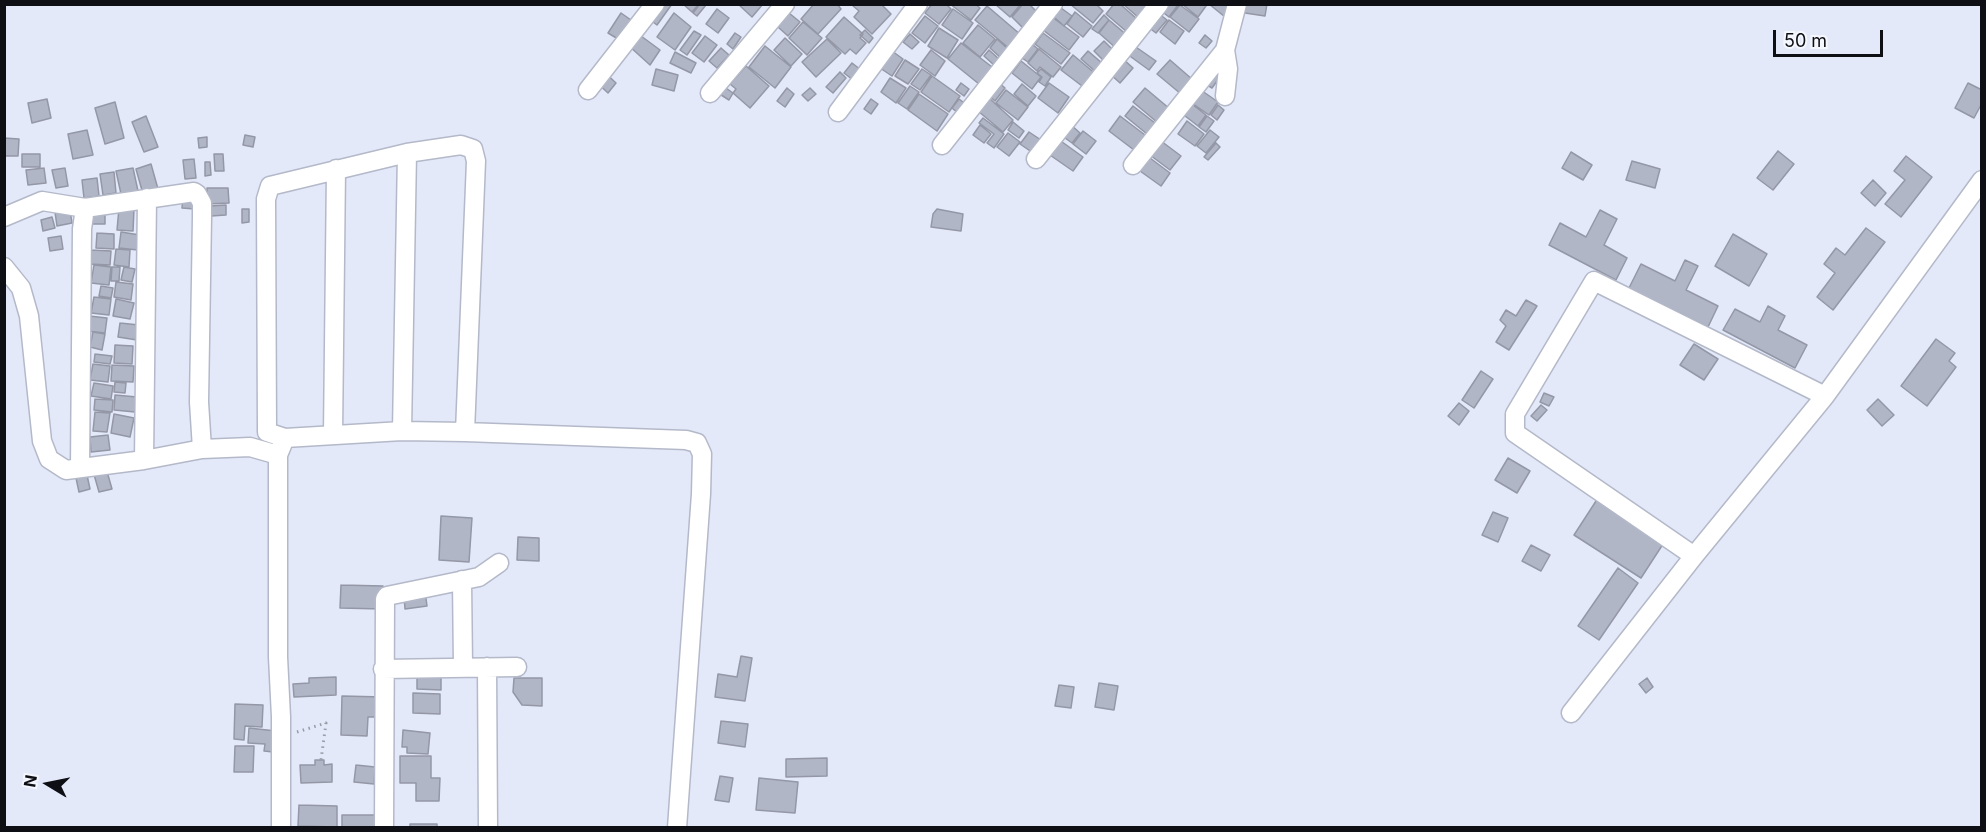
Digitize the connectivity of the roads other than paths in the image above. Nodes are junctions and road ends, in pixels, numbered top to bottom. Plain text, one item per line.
1 (655, 4) edge
2 (784, 4) edge
3 (918, 4) edge
4 (1053, 4) edge
5 (1158, 4) edge
6 (1237, 4) edge
7 (1225, 50) junction
8 (588, 90) dead end
9 (710, 93) dead end
10 (1225, 96) dead end
11 (838, 112) dead end
12 (942, 145) dead end
13 (406, 153) junction
14 (1036, 159) dead end
15 (1133, 165) dead end
16 (336, 170) junction
17 (1982, 180) edge
18 (147, 198) junction
19 (85, 208) junction
20 (4, 217) edge
21 (4, 267) edge
22 (1825, 396) junction
23 (402, 431) junction
24 (465, 432) junction
25 (333, 435) junction
26 (282, 446) junction
27 (202, 449) junction
28 (144, 460) junction
29 (80, 468) junction
30 (1694, 556) junction
31 (499, 563) dead end
32 (462, 580) junction
33 (463, 667) junction
34 (487, 667) junction
35 (517, 667) dead end
36 (383, 669) junction
37 (1571, 713) dead end
38 (281, 828) edge
39 (384, 828) edge
40 (488, 828) edge
41 (677, 828) edge

1 - 8 street
2 - 9 street
3 - 11 street
4 - 12 street
5 - 14 street
6 - 7 street
7 - 10 street
7 - 15 street
13 - 16 street
13 - 23 street
13 - 24 street
16 - 25 street
16 - 26 street
17 - 22 street
18 - 19 street
18 - 27 street
18 - 28 street
19 - 20 street
19 - 29 street
21 - 29 street
22 - 30 street
22 - 30 street
23 - 24 street
23 - 25 street
24 - 41 street
25 - 26 street
26 - 27 street
26 - 38 street
27 - 28 street
28 - 29 street
30 - 37 street
31 - 32 street
32 - 33 street
32 - 36 street
33 - 34 street
33 - 36 street
34 - 35 street
34 - 40 street
36 - 39 street

